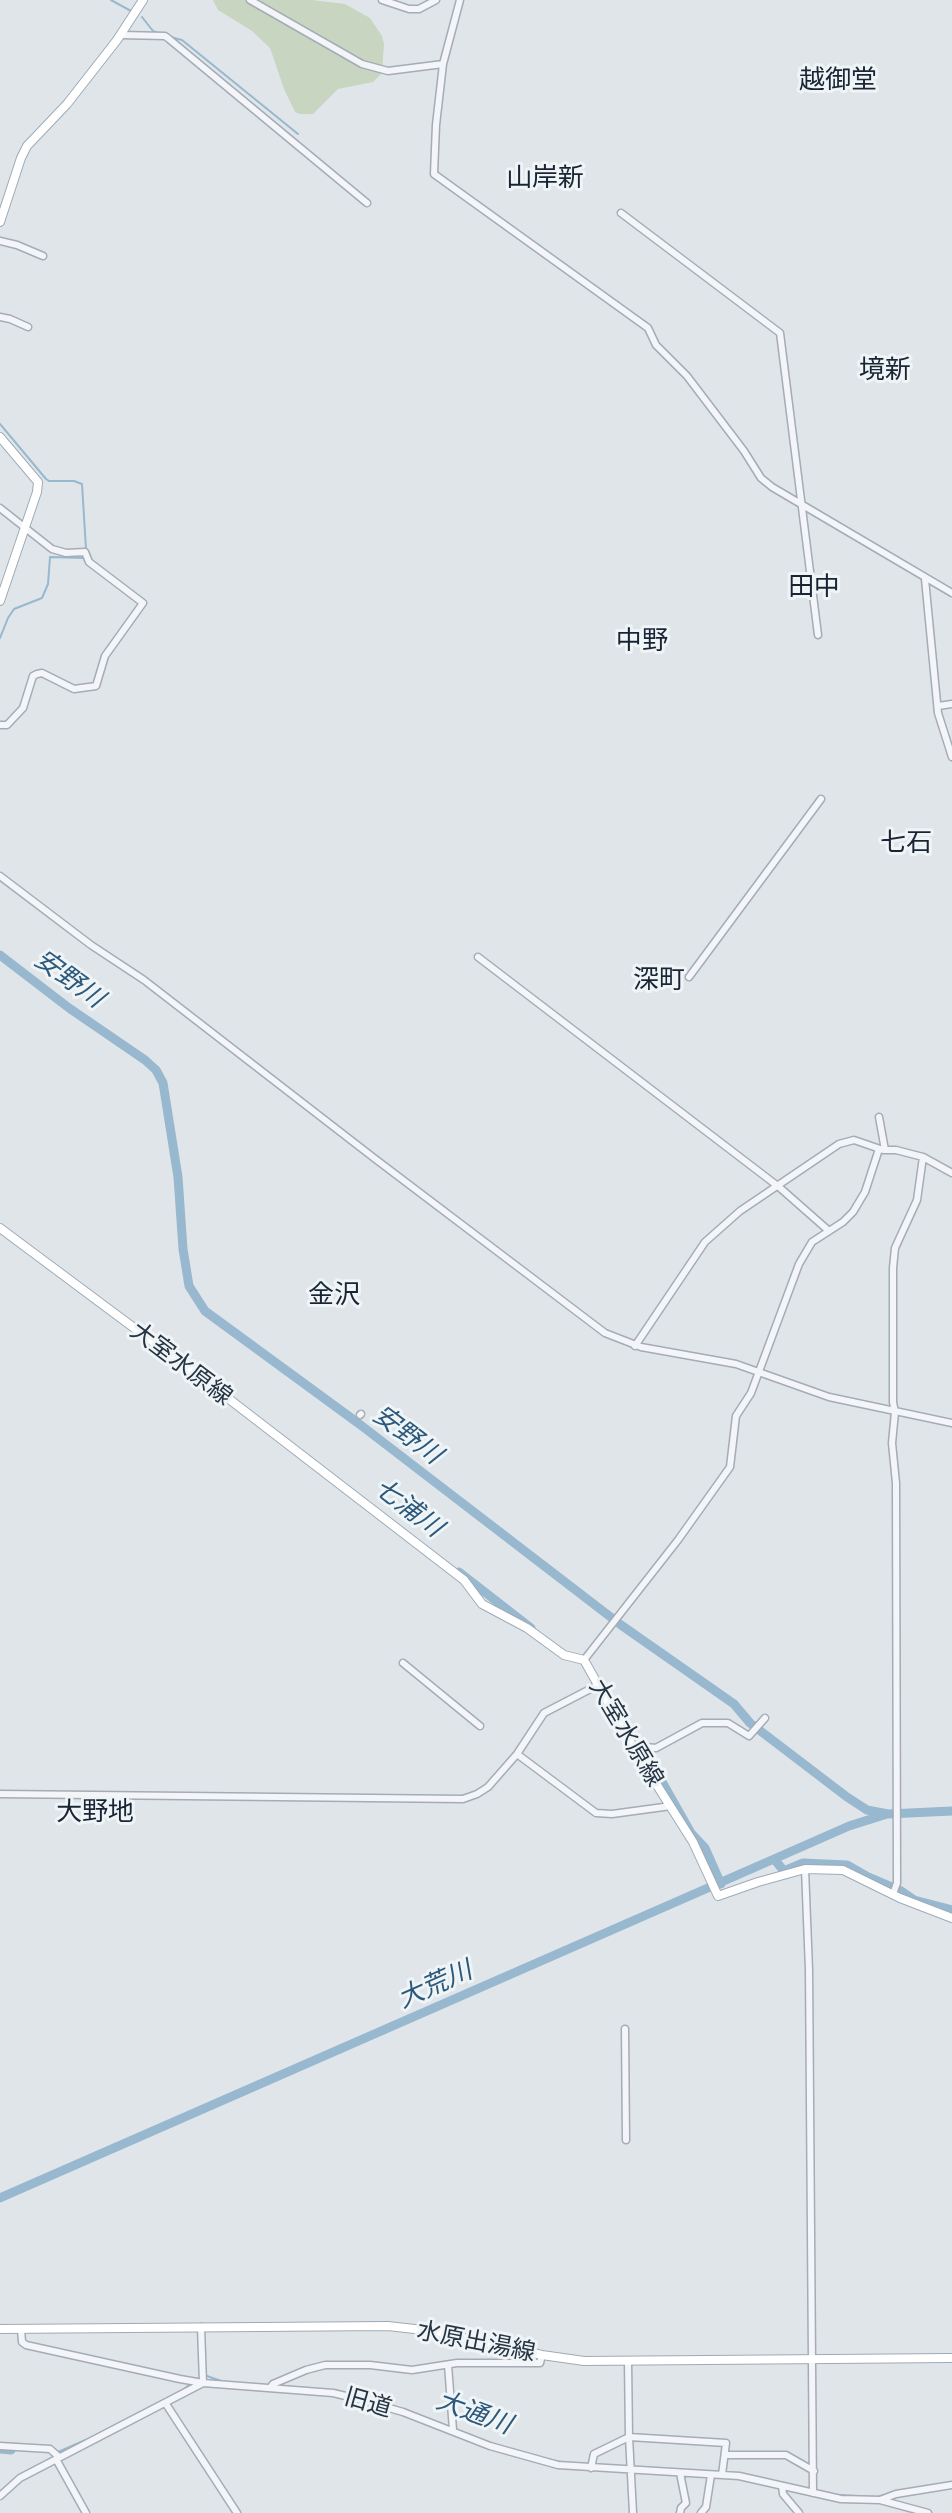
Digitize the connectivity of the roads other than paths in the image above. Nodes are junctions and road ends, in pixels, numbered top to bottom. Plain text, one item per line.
1 (143, 0) edge
2 (250, 0) edge
3 (383, 0) edge
4 (436, 0) edge
5 (460, 0) edge
6 (121, 35) junction
7 (443, 64) junction
8 (367, 203) dead end
9 (2, 207) edge
10 (621, 213) dead end
11 (0, 222) edge
12 (0, 242) edge
13 (43, 256) dead end
14 (0, 317) edge
15 (27, 327) dead end
16 (0, 437) edge
17 (802, 505) junction
18 (0, 508) edge
19 (24, 528) junction
20 (925, 579) junction
21 (952, 593) edge
22 (0, 601) edge
23 (818, 635) dead end
24 (952, 704) edge
25 (938, 706) junction
26 (0, 725) edge
27 (952, 757) edge
28 (821, 799) dead end
29 (0, 876) edge
30 (478, 957) dead end
31 (689, 977) dead end
32 (879, 1117) dead end
33 (882, 1150) junction
34 (923, 1157) junction
35 (952, 1173) edge
36 (779, 1186) junction
37 (0, 1228) edge
38 (830, 1231) junction
39 (635, 1346) junction
40 (759, 1372) junction
41 (895, 1412) junction
42 (952, 1423) edge
43 (584, 1660) junction
44 (403, 1663) dead end
45 (598, 1685) junction
46 (764, 1720) dead end
47 (480, 1726) dead end
48 (636, 1752) junction
49 (517, 1754) junction
50 (0, 1794) edge
51 (671, 1806) junction
52 (805, 1869) junction
53 (894, 1891) junction
54 (952, 1918) edge
55 (625, 2029) dead end
56 (626, 2140) dead end
57 (201, 2327) junction
58 (0, 2329) edge
59 (21, 2329) junction
60 (542, 2355) junction
61 (952, 2358) edge
62 (812, 2359) junction
63 (628, 2362) junction
64 (448, 2365) junction
65 (203, 2383) junction
66 (270, 2388) junction
67 (166, 2404) junction
68 (453, 2430) junction
69 (629, 2437) junction
70 (0, 2446) edge
71 (725, 2455) junction
72 (57, 2458) junction
73 (591, 2468) junction
74 (630, 2470) junction
75 (814, 2471) junction
76 (680, 2473) junction
77 (711, 2475) junction
78 (722, 2475) junction
79 (952, 2485) edge
80 (782, 2486) junction
81 (813, 2493) junction
82 (0, 2496) edge
83 (880, 2500) junction
84 (86, 2513) edge
85 (237, 2513) edge
86 (633, 2513) edge
87 (680, 2513) edge
88 (702, 2513) edge
89 (799, 2513) edge
90 (928, 2513) edge

1 - 6 main road
2 - 7 street
3 - 4 street
5 - 7 street
6 - 8 street
6 - 9 main road
7 - 17 street
9 - 11 main road
10 - 17 street
12 - 13 street
14 - 15 street
16 - 19 main road
17 - 20 street
17 - 23 street
18 - 19 street
19 - 22 main road
19 - 26 street
20 - 21 street
20 - 25 street
24 - 25 street
25 - 27 street
28 - 31 street
29 - 39 street
30 - 36 street
32 - 33 street
33 - 34 street
33 - 36 street
33 - 38 street
34 - 35 street
34 - 41 street
36 - 38 street
36 - 39 street
37 - 43 main road, 大室水原線
38 - 40 street
39 - 40 street
40 - 41 street
40 - 43 street
41 - 42 street
41 - 53 street
43 - 45 main road, 大室水原線
44 - 47 street
45 - 48 main road, 大室水原線
45 - 49 street
46 - 48 street
48 - 51 main road, 大室水原線
49 - 50 street
49 - 51 street
51 - 52 main road, 大室水原線
52 - 53 main road, 大室水原線
52 - 62 street
53 - 54 main road, 大室水原線
55 - 56 street
57 - 59 main road, 水原出湯線
57 - 60 main road, 水原出湯線
57 - 65 street
58 - 59 main road, 水原出湯線
59 - 65 street, 旧道
60 - 63 main road, 水原出湯線
60 - 64 street
61 - 62 main road, 水原出湯線
62 - 63 main road, 水原出湯線
62 - 75 street
63 - 69 street
64 - 66 street
64 - 68 street
65 - 66 street, 旧道
65 - 67 street
66 - 68 street, 旧道
67 - 72 street
67 - 85 street
68 - 73 street, 旧道
69 - 71 street
69 - 73 street
69 - 74 street
70 - 72 street
71 - 75 street
71 - 78 street
72 - 82 street
72 - 84 street
73 - 74 street, 旧道
74 - 76 street, 旧道
74 - 86 street
75 - 81 street
76 - 77 street, 旧道
76 - 87 street
77 - 78 street, 旧道
77 - 88 street
78 - 80 street, 旧道
79 - 83 street
80 - 81 street, 旧道
80 - 89 street
81 - 83 street, 旧道
83 - 90 street, 旧道

